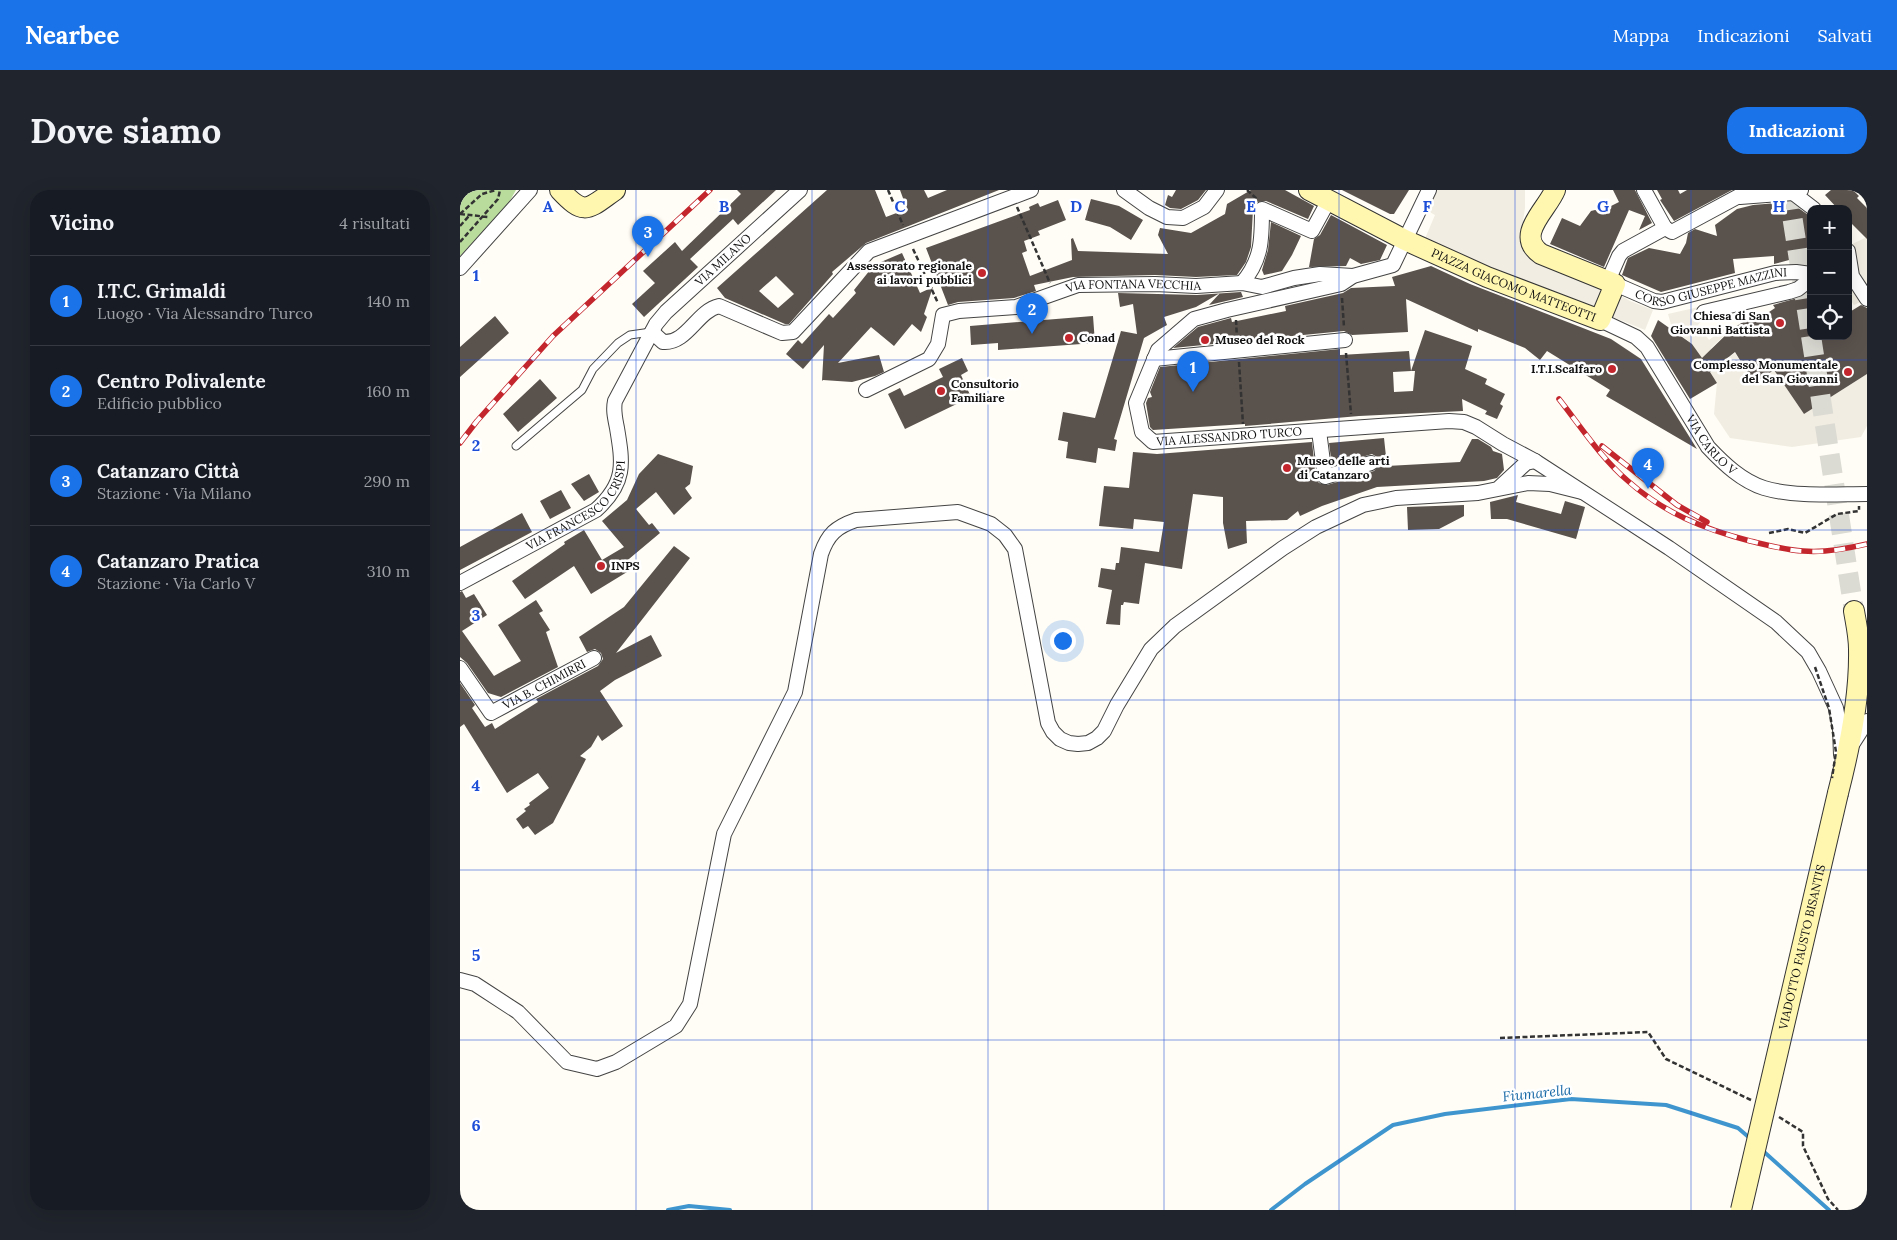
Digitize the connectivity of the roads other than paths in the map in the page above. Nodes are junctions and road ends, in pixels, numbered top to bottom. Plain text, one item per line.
1 (530, 190) edge
2 (560, 190) edge
3 (615, 190) edge
4 (800, 190) edge
5 (1031, 190) edge
6 (1124, 190) edge
7 (1217, 190) edge
8 (1309, 190) edge
9 (1429, 190) edge
10 (1644, 190) edge
11 (1750, 190) edge
12 (1795, 191) edge
13 (1736, 197) junction
14 (1550, 198) edge
15 (1329, 200) junction
16 (1810, 205) edge
17 (1665, 228) junction
18 (1405, 240) junction
19 (460, 268) edge
20 (1807, 273) edge
21 (1867, 273) edge
22 (1353, 276) junction
23 (1852, 277) edge
24 (1852, 279) edge
25 (1807, 281) edge
26 (1242, 283) junction
27 (1611, 283) junction
28 (1867, 298) edge
29 (1704, 312) dead end
30 (1600, 320) junction
31 (652, 332) junction
32 (1345, 340) road end
33 (1154, 359) junction
34 (866, 390) dead end
35 (1319, 431) junction
36 (1503, 444) junction
37 (516, 446) dead end
38 (1535, 461) junction
39 (1371, 463) dead end
40 (1514, 474) junction
41 (1528, 483) junction
42 (1500, 488) junction
43 (1582, 492) junction
44 (1863, 500) edge
45 (460, 583) edge
46 (1854, 610) tunnel mouth
47 (594, 658) dead end
48 (460, 668) edge
49 (1867, 721) edge
50 (1848, 753) junction
51 (1838, 793) junction
52 (460, 980) edge
53 (1741, 1210) edge

1 - 19 street
2 - 3 main road
4 - 31 street, VIA MILANO
5 - 31 street
6 - 7 street
8 - 15 main road, PIAZZA GIACOMO MATTEOTTI
9 - 18 street, VIA ALESSANDRO TURCO
10 - 17 street
11 - 13 street
12 - 13 street
12 - 16 street
13 - 17 street
14 - 27 main road
15 - 18 main road, PIAZZA GIACOMO MATTEOTTI
15 - 26 street
17 - 27 street
18 - 22 street, VIA ALESSANDRO TURCO
18 - 30 main road, PIAZZA GIACOMO MATTEOTTI
20 - 27 street, CORSO GIUSEPPE MAZZINI
21 - 23 street
22 - 26 street, VIA FONTANA VECCHIA
22 - 33 street, VIA ALESSANDRO TURCO
24 - 28 street
25 - 29 street
26 - 34 street, VIA FONTANA VECCHIA
27 - 30 main road, PIAZZA GIACOMO MATTEOTTI
30 - 44 street, VIA CARLO V
31 - 37 lane
31 - 45 street, VIA FRANCESCO CRISPI
32 - 33 street
33 - 35 street, VIA ALESSANDRO TURCO
35 - 36 street, VIA ALESSANDRO TURCO
35 - 39 street
36 - 38 street, VIA ALESSANDRO TURCO
36 - 40 street
38 - 40 street
38 - 41 street
38 - 43 street, VIA ALESSANDRO TURCO
40 - 42 street
41 - 42 street
41 - 43 street
42 - 52 street
43 - 51 street, VIA ALESSANDRO TURCO
46 - 50 main road, VIADOTTO FAUSTO BISANTIS
47 - 48 street, VIA B. CHIMIRRI
49 - 50 street
50 - 51 main road, VIADOTTO FAUSTO BISANTIS
51 - 53 main road, VIADOTTO FAUSTO BISANTIS, bridge

